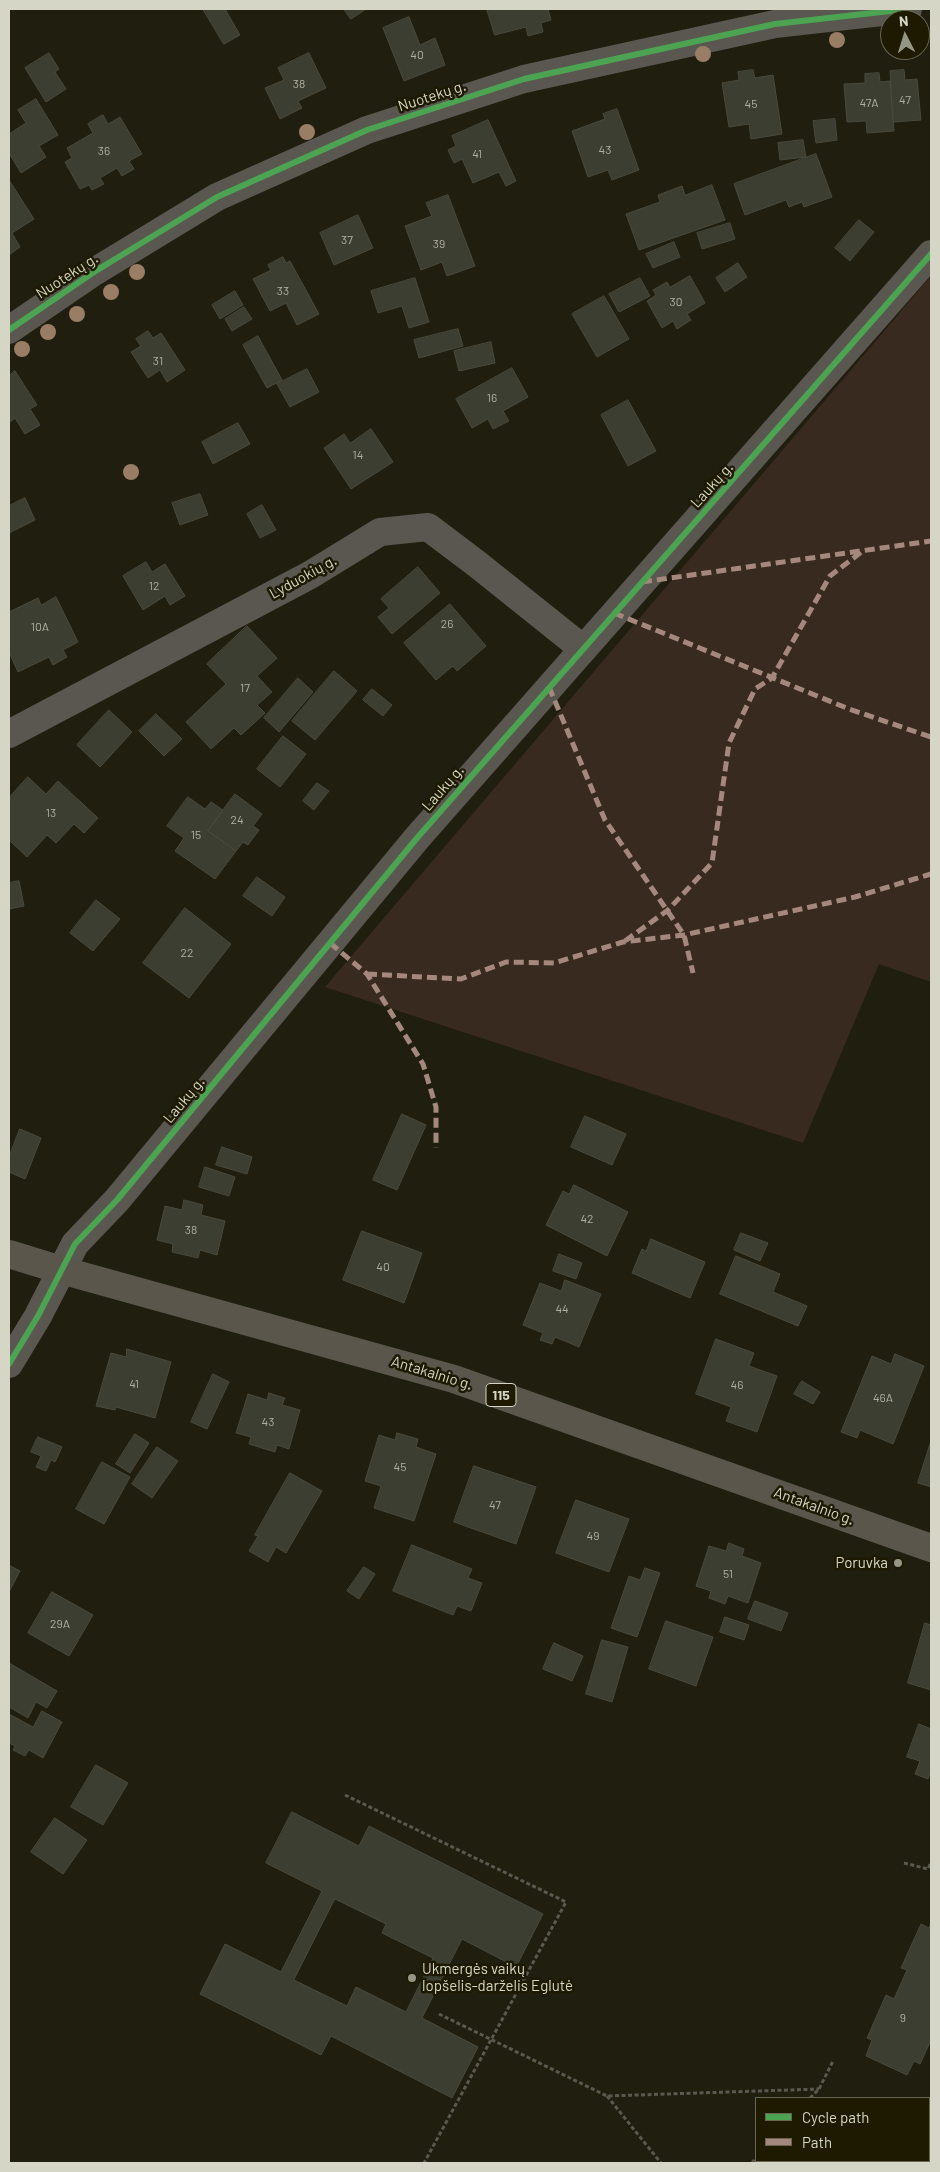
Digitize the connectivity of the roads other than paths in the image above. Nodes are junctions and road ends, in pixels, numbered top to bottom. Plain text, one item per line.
1 (908, 9) edge
2 (931, 254) edge
3 (9, 330) edge
4 (582, 648) junction
5 (9, 734) edge
6 (9, 1254) edge
7 (61, 1270) junction
8 (9, 1364) edge
9 (931, 1548) edge

1 - 3 street, Nuotekų g.
2 - 4 street, Laukų g.
4 - 5 street, Lyduokių g.
4 - 7 street, Laukų g.
6 - 7 main road, Antakalnio g. / 115
7 - 8 street, Laukų g.
7 - 9 main road, Antakalnio g. / 115

